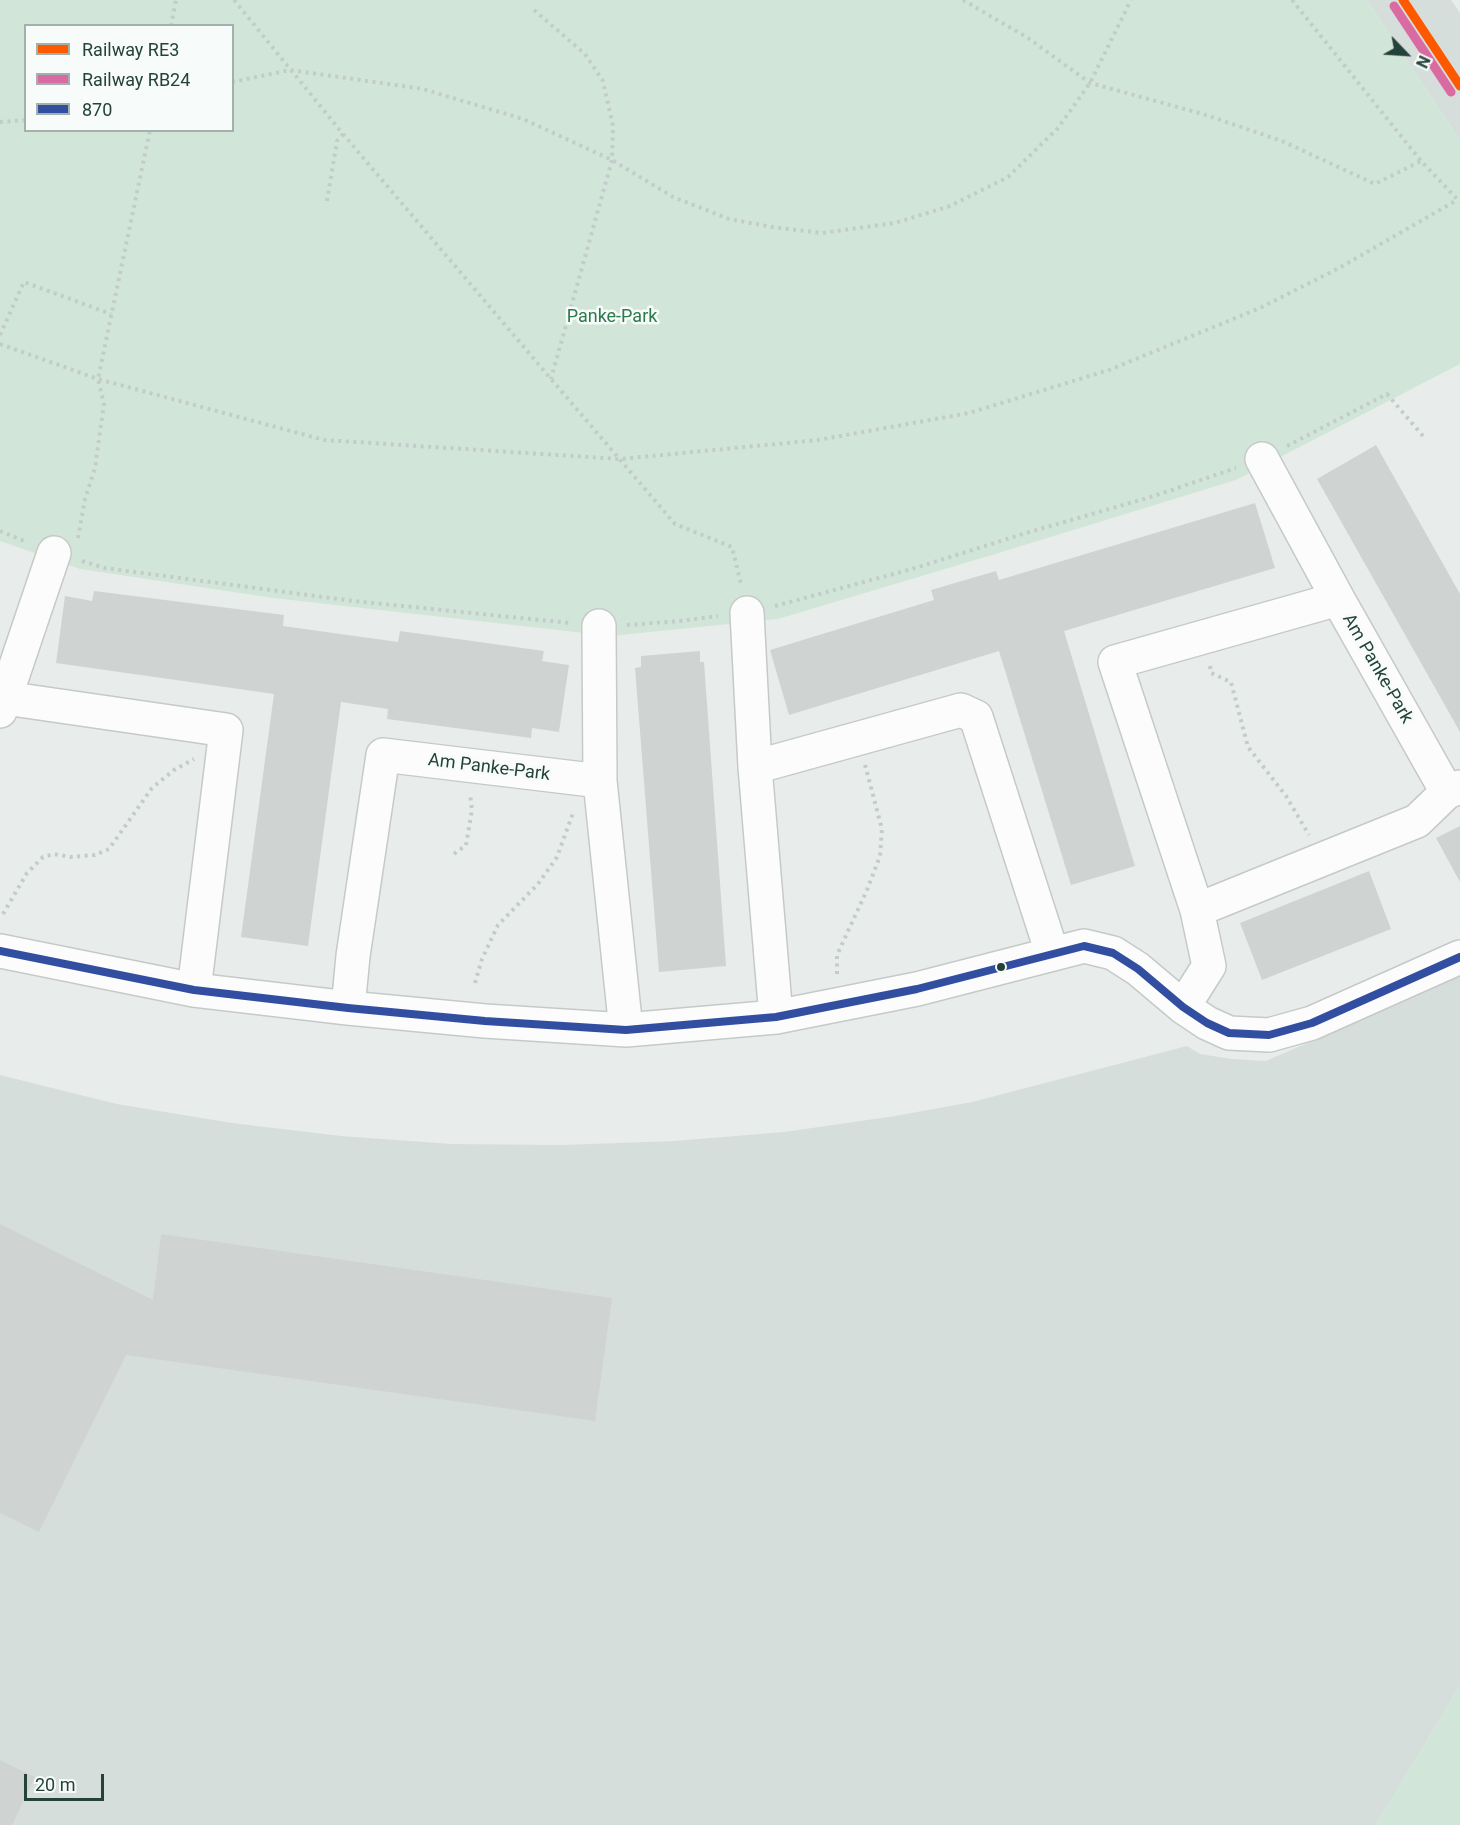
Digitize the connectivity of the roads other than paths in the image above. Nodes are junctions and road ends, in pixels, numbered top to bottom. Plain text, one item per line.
1 (1262, 459) road end
2 (54, 553) road end
3 (1338, 599) junction
4 (747, 613) road end
5 (599, 626) road end
6 (2, 704) edge
7 (755, 767) junction
8 (591, 780) junction
9 (1454, 790) edge
10 (1197, 910) junction
11 (0, 951) edge
12 (1052, 953) junction
13 (1460, 957) edge
14 (194, 990) junction
15 (1183, 1007) junction
16 (348, 1008) junction
17 (776, 1017) junction
18 (626, 1030) junction

1 - 3 street
2 - 6 street
3 - 9 street, Am Panke-Park
3 - 10 street, Am Panke-Park
4 - 7 street
5 - 8 street
6 - 14 street
7 - 12 street
7 - 17 street
8 - 16 street, Am Panke-Park
8 - 18 street
9 - 10 street, Am Panke-Park
10 - 15 street, Am Panke-Park
11 - 14 street
12 - 15 street
12 - 17 street
13 - 15 street
14 - 16 street
16 - 18 street
17 - 18 street

